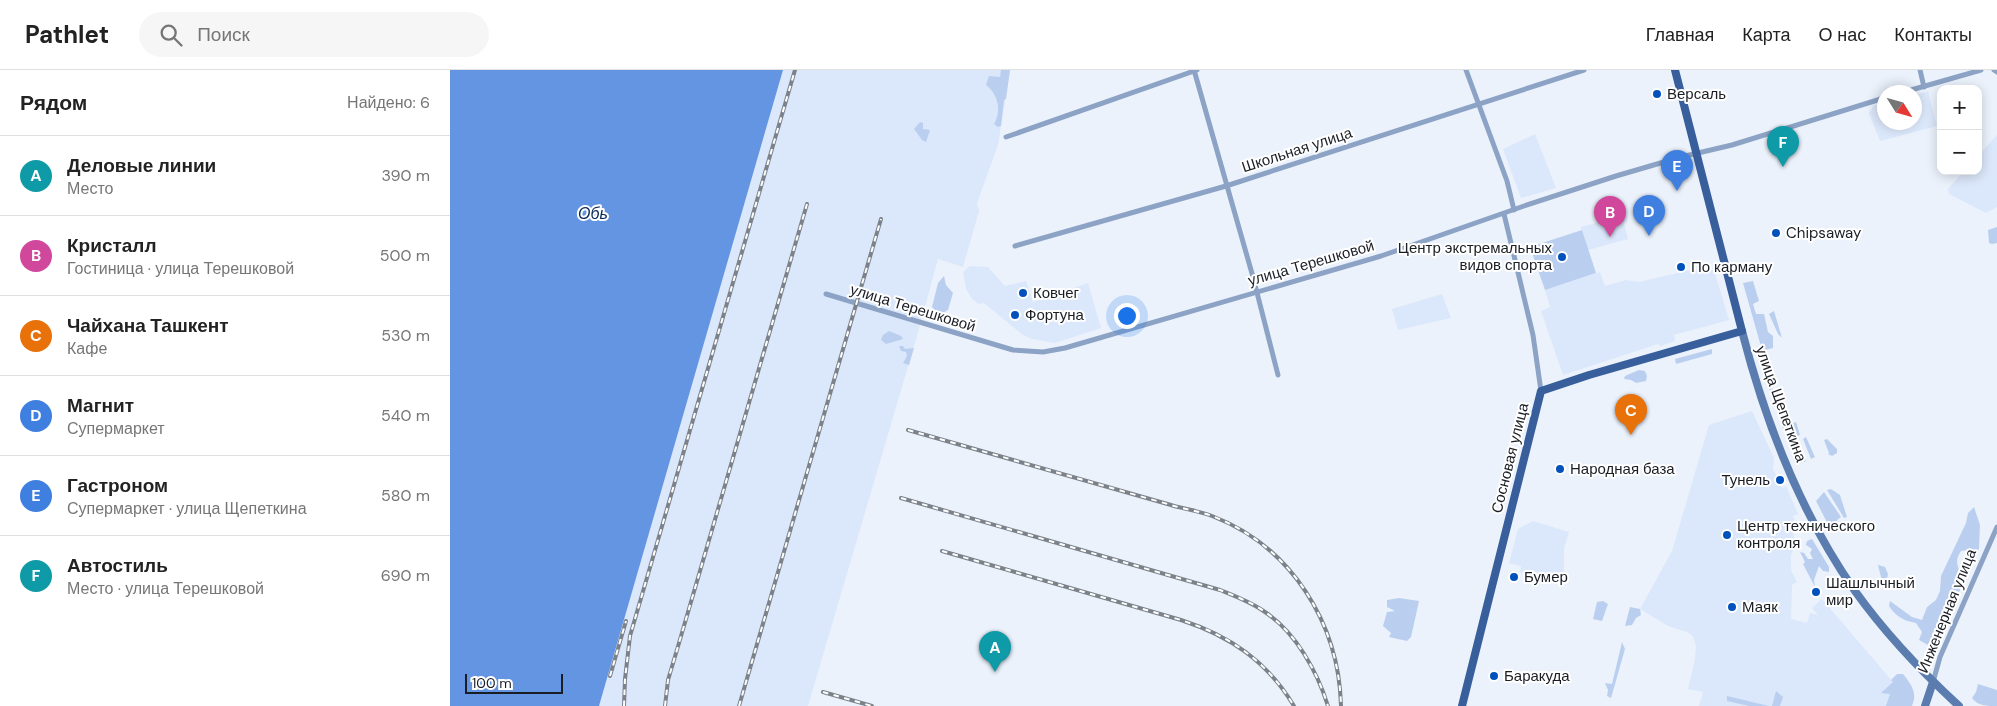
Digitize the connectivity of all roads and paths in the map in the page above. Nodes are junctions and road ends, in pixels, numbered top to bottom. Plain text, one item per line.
1 (1195, 70) edge
2 (1466, 70) edge
3 (1584, 70) edge
4 (1675, 70) edge
5 (1920, 70) edge
6 (1981, 70) edge
7 (1924, 87) joint
8 (1877, 100) edge
9 (1478, 105) junction
10 (1006, 137) dead end
11 (1697, 153) junction
12 (1226, 186) junction
13 (1514, 210) junction
14 (1504, 214) junction
15 (1015, 246) dead end
16 (1256, 292) junction
17 (826, 294) dead end
18 (1742, 331) junction
19 (1278, 375) dead end
20 (1541, 391) junction
21 (1997, 527) edge
22 (1933, 682) junction
23 (1462, 706) edge
24 (1925, 706) edge
25 (1959, 706) edge

1 - 10 street
1 - 12 street
2 - 9 street
3 - 9 street, Школьная улица
4 - 11 main road, улица Щепеткина
5 - 7 street
6 - 7 street
8 - 11 street, улица Терешковой
9 - 12 street, Школьная улица
9 - 13 street
11 - 13 street, улица Терешковой
11 - 18 main road, улица Щепеткина
12 - 15 street, Школьная улица
12 - 16 street
13 - 14 street, улица Терешковой
14 - 16 street, улица Терешковой
14 - 20 street
16 - 17 street, улица Терешковой
16 - 19 street
18 - 20 main road, Сосновая улица
18 - 22 main road, улица Щепеткина
20 - 23 main road, Сосновая улица
21 - 22 street, Инженерная улица
22 - 24 main road, Инженерная улица
22 - 25 main road, улица Щепеткина

